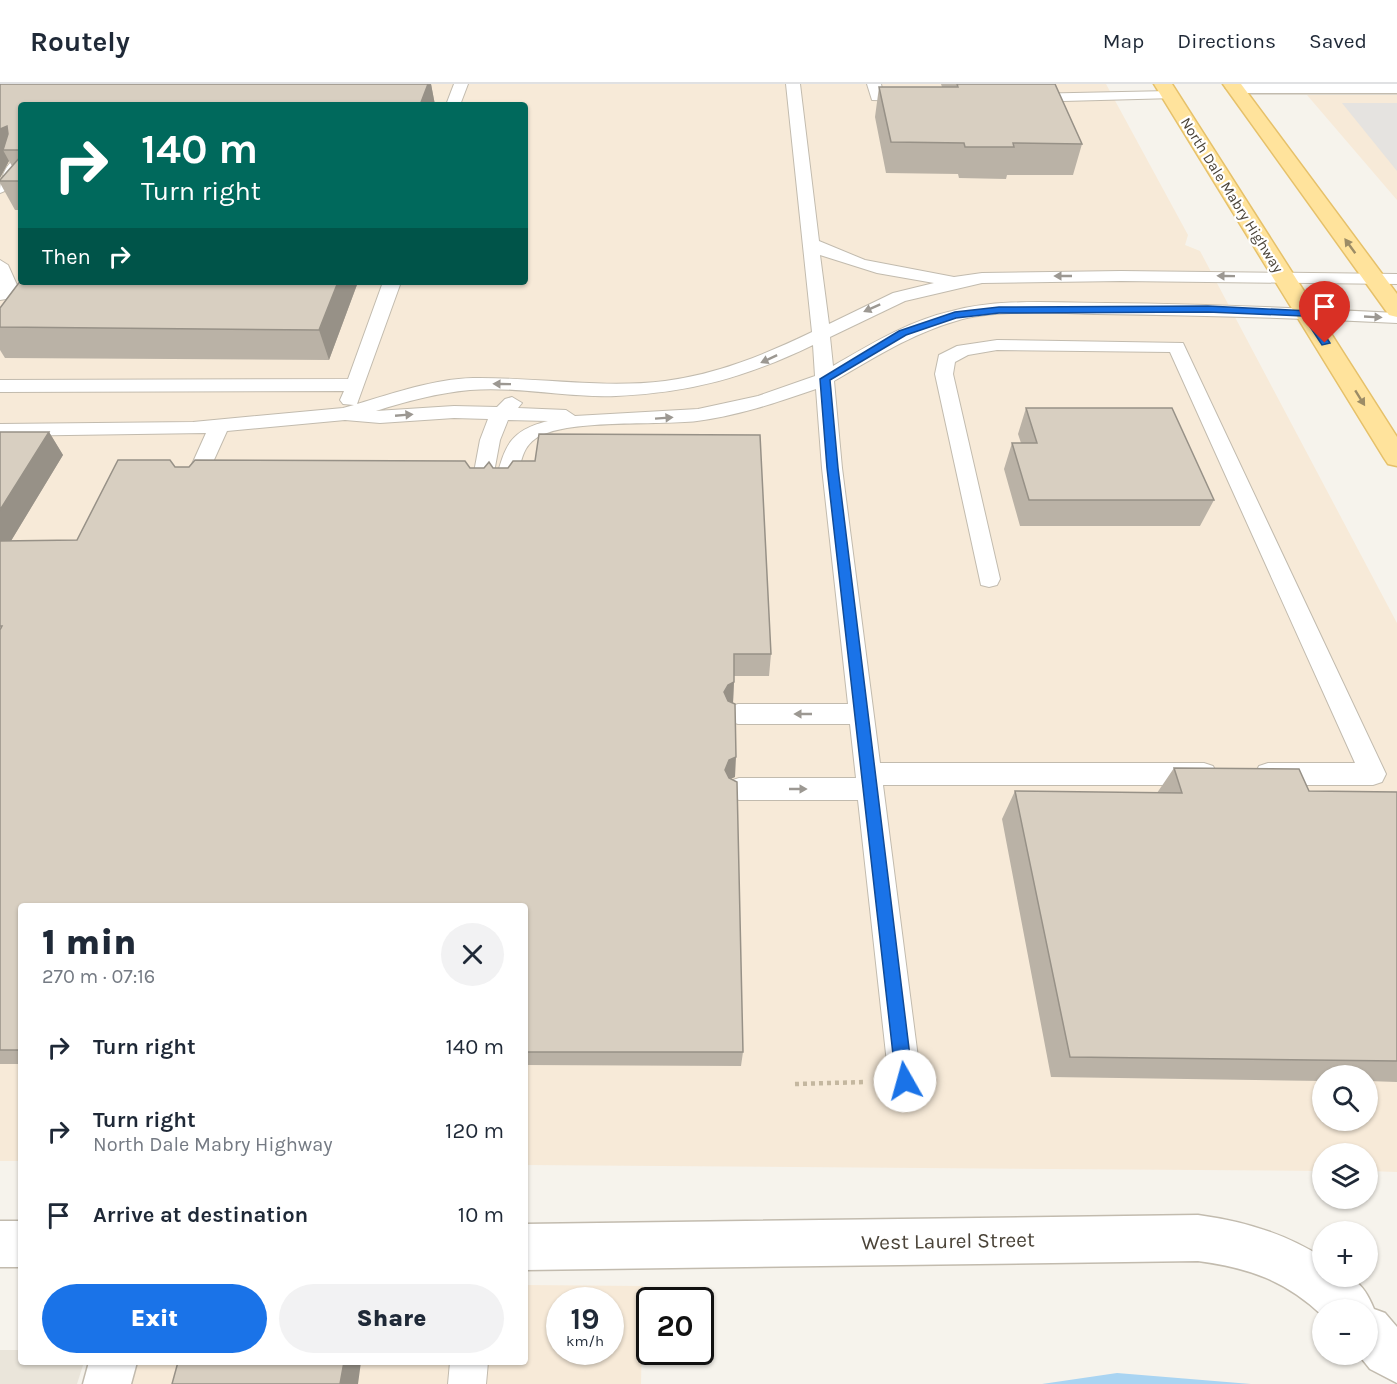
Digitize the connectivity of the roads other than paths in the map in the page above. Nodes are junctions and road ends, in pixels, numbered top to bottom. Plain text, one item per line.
1 (461, 84) edge
2 (793, 84) edge
3 (874, 84) edge
4 (1233, 86) edge
5 (1397, 88) edge
6 (1077, 90) edge
7 (1166, 90) edge
8 (922, 97) edge
9 (1012, 98) edge
10 (454, 102) edge
11 (18, 165) edge
12 (0, 188) edge
13 (811, 243) junction
14 (0, 265) edge
15 (1284, 277) junction
16 (1373, 278) junction
17 (1397, 279) edge
18 (965, 281) junction
19 (391, 285) edge
20 (0, 295) edge
21 (1397, 310) edge
22 (1306, 313) junction
23 (1397, 318) edge
24 (821, 334) junction
25 (825, 379) junction
26 (356, 385) junction
27 (0, 386) edge
28 (560, 388) junction
29 (500, 413) junction
30 (345, 414) junction
31 (605, 419) junction
32 (219, 427) junction
33 (0, 430) edge
34 (1397, 458) edge
35 (194, 482) edge
36 (482, 483) edge
37 (506, 483) edge
38 (989, 579) dead end
39 (738, 714) edge
40 (862, 714) junction
41 (1221, 774) edge
42 (1244, 774) edge
43 (869, 782) junction
44 (739, 789) edge
45 (905, 1081) road end
46 (0, 1244) edge
47 (18, 1244) edge
48 (528, 1247) edge
49 (1340, 1299) edge
50 (112, 1365) edge
51 (470, 1365) edge
52 (107, 1384) edge
53 (467, 1384) edge

1 - 10 lane
2 - 13 lane
3 - 8 lane
4 - 5 street
16 -> 4 main road
6 - 7 lane
6 - 9 lane
7 - 15 main road, North Dale Mabry Highway
11 - 12 lane
13 - 18 lane
13 - 24 lane
14 - 20 lane
15 - 16 lane
15 -> 18 lane
15 - 22 main road, North Dale Mabry Highway
16 - 17 lane
16 - 21 main road
18 -> 24 lane
19 - 26 lane
22 -> 23 lane
22 - 25 lane
22 -> 34 main road, North Dale Mabry Highway
24 - 25 lane
24 -> 28 lane
31 -> 25 lane
25 - 40 lane
26 - 27 lane
26 - 30 lane
28 - 29 lane
28 -> 30 lane
30 -> 29 lane
29 - 31 lane
29 - 36 lane
30 - 32 lane
31 - 37 lane
32 - 33 lane
32 - 35 lane
38 - 42 lane
40 -> 39 lane
40 - 43 lane
41 - 43 lane
44 -> 43 lane
43 - 45 lane
46 - 47 street
48 - 49 street, West Laurel Street
50 - 52 street
51 - 53 lane

